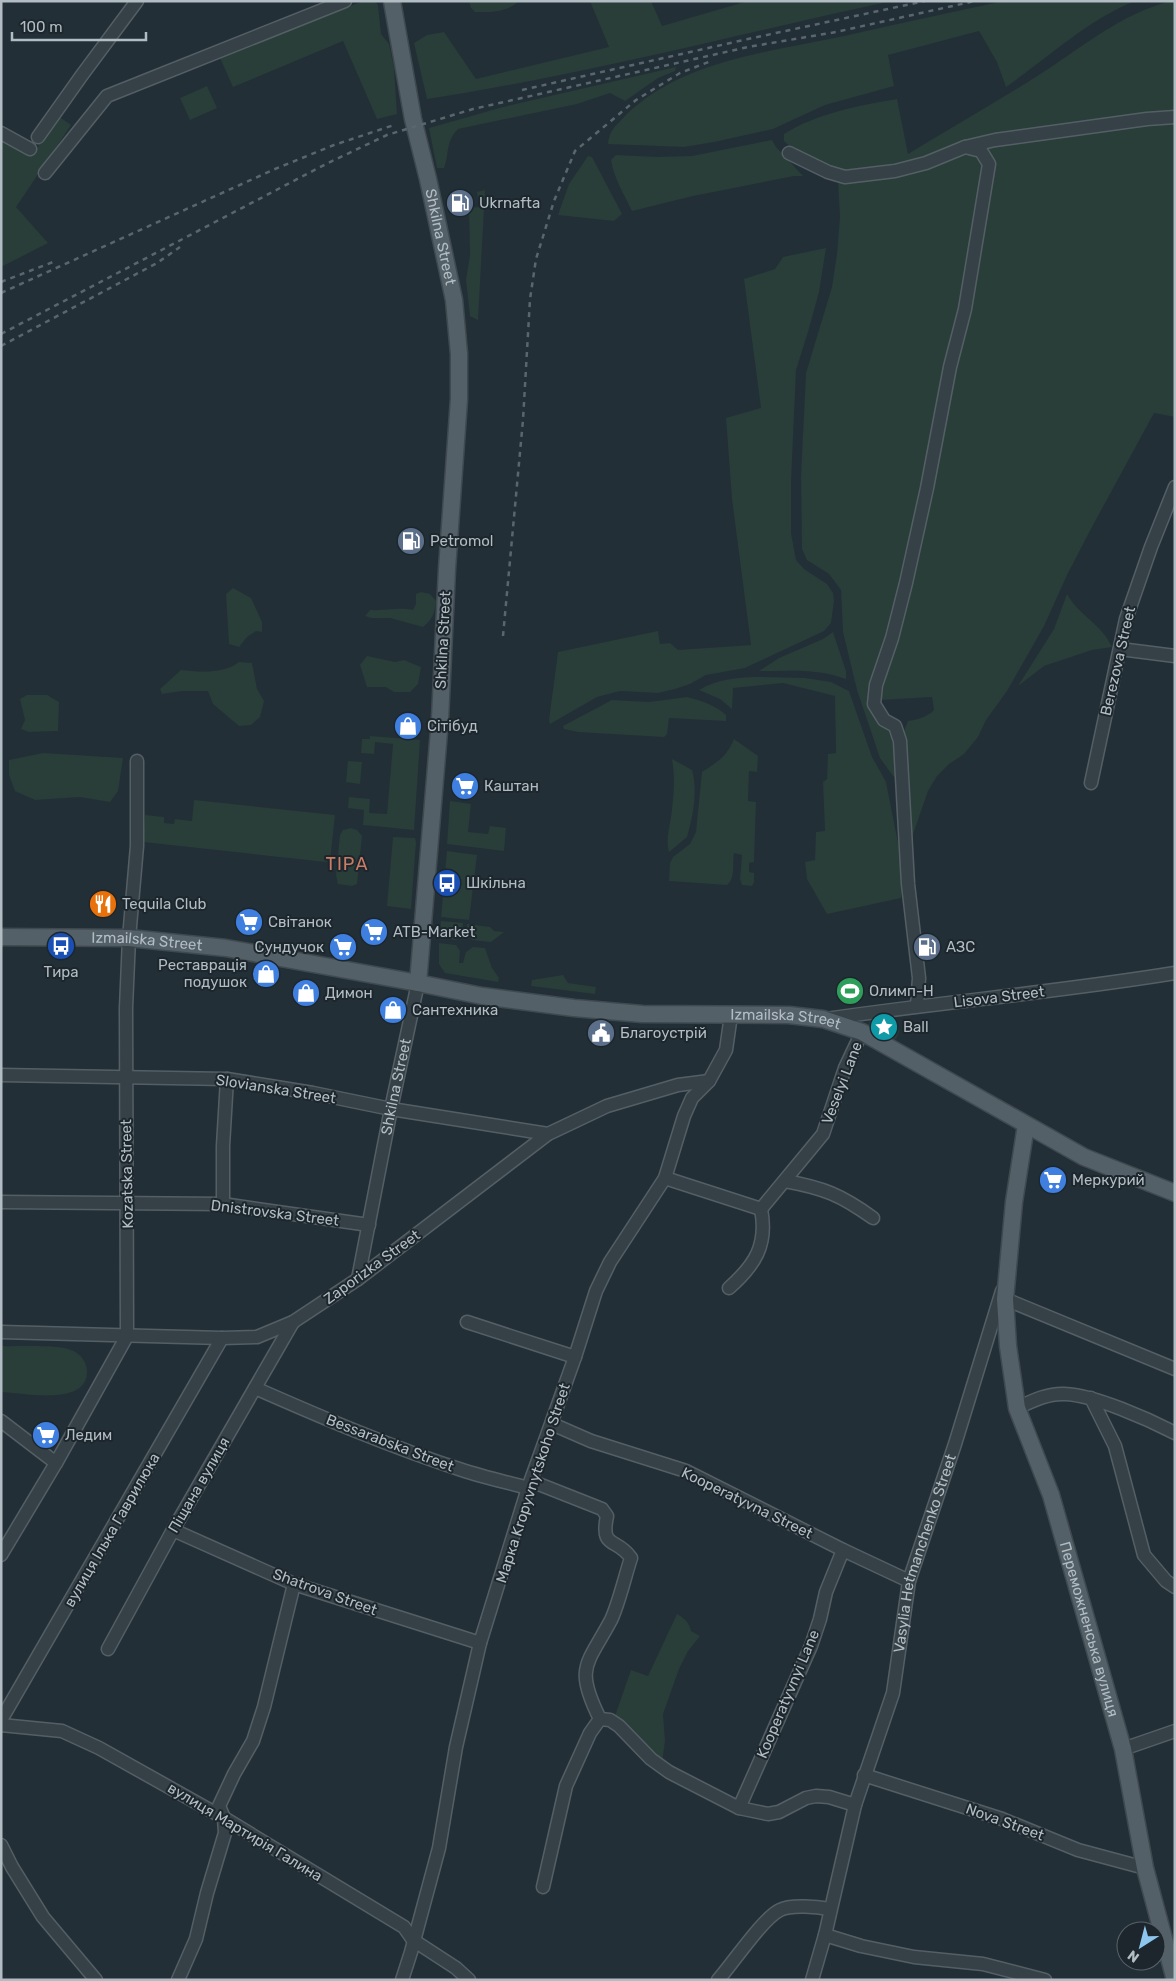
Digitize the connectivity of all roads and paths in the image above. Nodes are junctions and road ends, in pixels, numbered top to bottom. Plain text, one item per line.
1 (138, 1) edge
2 (345, 1) edge
3 (392, 1) edge
4 (1175, 117) edge
5 (1, 133) edge
6 (38, 137) dead end
7 (965, 147) junction
8 (30, 150) dead end
9 (789, 153) dead end
10 (45, 173) dead end
11 (1175, 487) edge
12 (1120, 649) junction
13 (1175, 656) edge
14 (137, 761) dead end
15 (1091, 783) dead end
16 (1, 937) edge
17 (129, 938) junction
18 (1175, 973) edge
19 (418, 983) junction
20 (917, 1006) junction
21 (731, 1015) junction
22 (823, 1019) junction
23 (862, 1032) junction
24 (1, 1075) edge
25 (126, 1077) junction
26 (227, 1079) junction
27 (709, 1081) junction
28 (391, 1109) junction
29 (1026, 1125) junction
30 (548, 1134) junction
31 (665, 1178) junction
32 (785, 1181) junction
33 (1175, 1193) edge
34 (1, 1202) edge
35 (128, 1204) junction
36 (222, 1204) junction
37 (761, 1209) junction
38 (873, 1218) dead end
39 (370, 1225) junction
40 (358, 1278) junction
41 (1006, 1279) junction
42 (729, 1288) dead end
43 (1005, 1299) junction
44 (293, 1322) junction
45 (467, 1322) dead end
46 (1, 1332) edge
47 (127, 1336) junction
48 (257, 1337) junction
49 (222, 1338) junction
50 (274, 1355) junction
51 (575, 1358) junction
52 (1175, 1369) edge
53 (255, 1388) junction
54 (1091, 1398) junction
55 (1017, 1408) junction
56 (1, 1421) edge
57 (552, 1424) junction
58 (1175, 1433) edge
59 (56, 1463) junction
60 (530, 1484) junction
61 (173, 1530) junction
62 (843, 1550) junction
63 (1, 1555) edge
64 (909, 1581) junction
65 (294, 1584) junction
66 (1175, 1587) edge
67 (480, 1643) junction
68 (108, 1649) dead end
69 (600, 1719) junction
70 (1, 1720) edge
71 (1, 1725) edge
72 (1175, 1731) edge
73 (1123, 1749) junction
74 (864, 1775) junction
75 (855, 1805) junction
76 (739, 1808) junction
77 (224, 1818) junction
78 (1, 1845) edge
79 (1145, 1868) junction
80 (543, 1887) dead end
81 (830, 1909) junction
82 (825, 1936) junction
83 (413, 1940) junction
84 (96, 1980) edge
85 (178, 1980) edge
86 (402, 1980) edge
87 (469, 1980) edge
88 (718, 1980) edge
89 (812, 1980) edge
90 (1045, 1980) edge
91 (1175, 1980) edge

1 - 6 street
2 - 10 street
3 - 19 main road, Shkilna Street
4 - 7 street
5 - 8 street
7 - 9 street
7 - 20 street
11 - 12 street, Berezova Street
12 - 13 street
12 - 15 street, Berezova Street
14 - 17 street, Kozatska Street
16 - 17 main road, Izmailska Street
17 - 19 main road, Izmailska Street
17 - 25 street, Kozatska Street
18 - 20 street, Lisova Street
19 - 21 main road, Izmailska Street
19 - 28 street, Shkilna Street
20 - 22 street, Lisova Street
21 - 22 main road, Izmailska Street
21 - 27 street, Марка Kropyvnytskoho Street
22 - 23 main road, Izmailska Street
23 - 29 main road, Izmailska Street
23 - 32 street, Veselyi Lane
24 - 25 street, Slovianska Street
25 - 26 street, Slovianska Street
25 - 35 street, Kozatska Street
26 - 28 street, Slovianska Street
26 - 36 street
27 - 30 street, Zaporizka Street
27 - 31 street, Марка Kropyvnytskoho Street
28 - 30 street, Slovianska Street
28 - 39 street, Shkilna Street
29 - 33 main road, Izmailska Street
29 - 41 main road, Vasylia Hetmanchenko Street
30 - 40 street, Zaporizka Street
31 - 37 street
31 - 51 street, Марка Kropyvnytskoho Street
32 - 37 street, Veselyi Lane
32 - 38 street
34 - 35 street, Dnistrovska Street
35 - 36 street, Dnistrovska Street
35 - 47 street, Kozatska Street
36 - 39 street, Dnistrovska Street
37 - 42 street
39 - 40 street, Shkilna Street
40 - 44 street, Zaporizka Street
41 - 43 main road, Переможненська вулиця
41 - 64 street, Vasylia Hetmanchenko Street
43 - 52 street
43 - 55 main road, Переможненська вулиця
44 - 48 street, Zaporizka Street
44 - 50 street, Піщана вулиця
45 - 51 street
46 - 47 street, Zaporizka Street
47 - 49 street, Zaporizka Street
47 - 59 street, Kozatska Street
48 - 49 street, Zaporizka Street
48 - 50 street
49 - 70 street, вулиця Ілька Гаврилюка
50 - 53 street, Піщана вулиця
51 - 57 street, Марка Kropyvnytskoho Street
53 - 60 street, Bessarabska Street
53 - 61 street, Піщана вулиця
54 - 55 street
54 - 58 street
54 - 66 street
55 - 73 main road, Переможненська вулиця
56 - 59 street
57 - 60 street, Марка Kropyvnytskoho Street
57 - 62 street, Kooperatyvna Street
59 - 63 street, Kozatska Street
60 - 67 street, Марка Kropyvnytskoho Street
60 - 69 street, Bessarabska Street
61 - 65 street, Shatrova Street
61 - 68 street, Піщана вулиця
62 - 64 street, Kooperatyvna Street
62 - 76 street, Kooperatyvnyi Lane
64 - 74 street, Vasylia Hetmanchenko Street
65 - 67 street, Shatrova Street
65 - 77 street
67 - 83 street, Марка Kropyvnytskoho Street
69 - 76 street
69 - 80 street
71 - 77 street, вулиця Мартирія Галина
72 - 73 street
73 - 79 main road, Переможненська вулиця
74 - 75 street, Vasylia Hetmanchenko Street
74 - 79 street, Nova Street
75 - 76 street
75 - 81 street, Vasylia Hetmanchenko Street
77 - 83 street, вулиця Мартирія Галина
77 - 85 street
78 - 84 street
79 - 91 main road, Переможненська вулиця
81 - 82 street, Vasylia Hetmanchenko Street
81 - 88 street
82 - 89 street, Vasylia Hetmanchenko Street
82 - 90 street
83 - 86 street, Марка Kropyvnytskoho Street
83 - 87 street, вулиця Мартирія Галина

